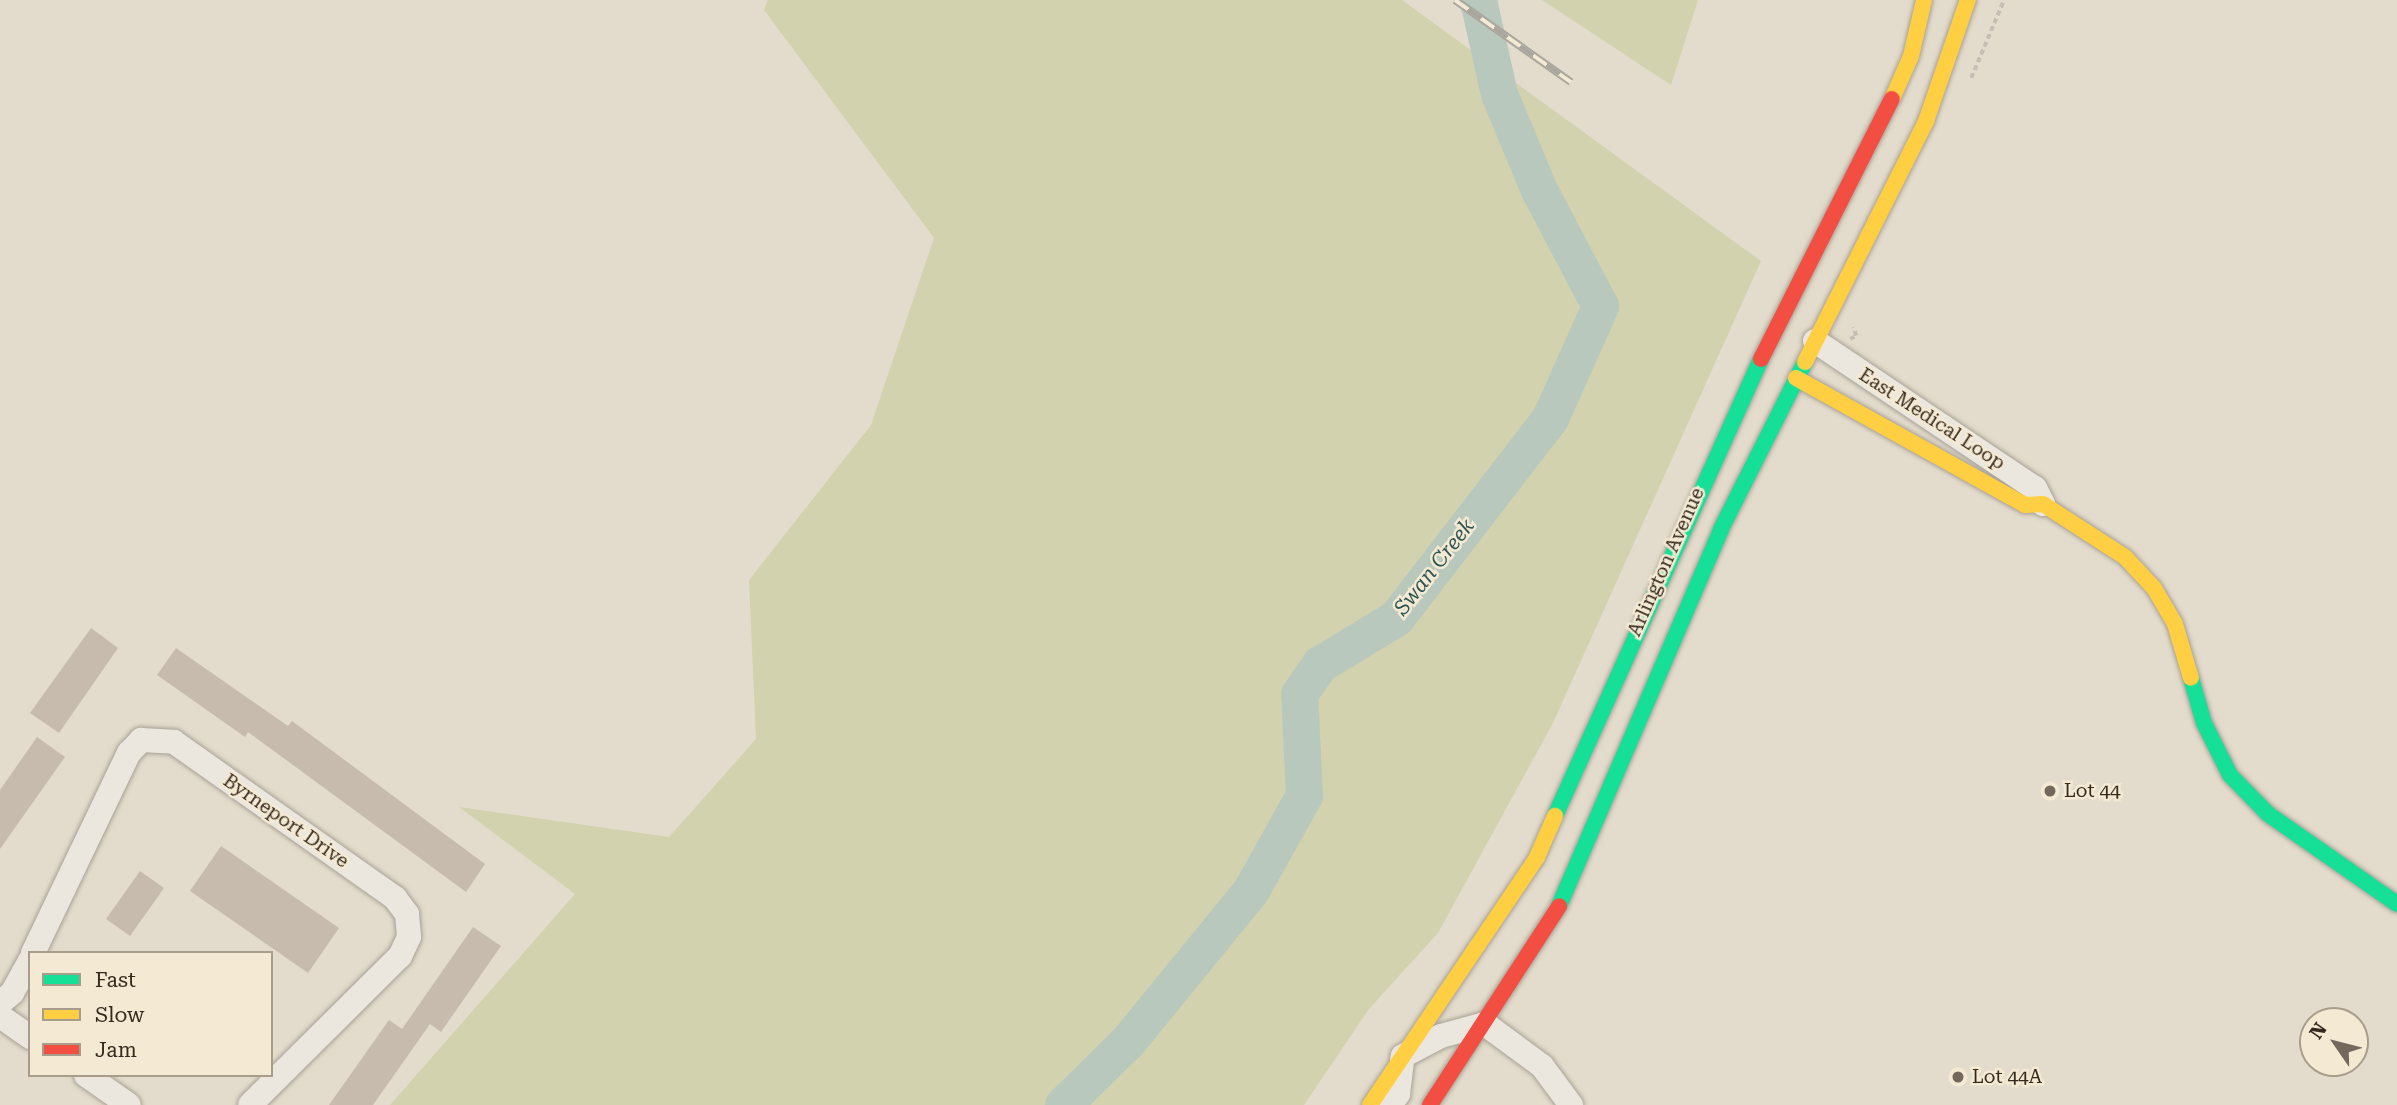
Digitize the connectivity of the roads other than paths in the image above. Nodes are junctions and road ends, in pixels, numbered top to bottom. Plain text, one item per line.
1 (1924, 0) edge
2 (1968, 0) edge
3 (1910, 56) junction
4 (1907, 109) dead end
5 (1900, 132) dead end
6 (1857, 219) dead end
7 (1815, 341) junction
8 (1788, 356) dead end
9 (1796, 378) junction
10 (2043, 504) junction
11 (2397, 904) edge
12 (34, 951) edge
13 (28, 964) edge
14 (0, 1003) edge
15 (0, 1016) edge
16 (1485, 1024) junction
17 (28, 1036) edge
18 (1404, 1056) junction
19 (89, 1077) edge
20 (129, 1105) edge
21 (250, 1105) edge
22 (1370, 1105) edge
23 (1390, 1105) edge
24 (1430, 1105) edge
25 (1571, 1105) edge

1 - 3 street, Arlington Avenue
2 - 7 street, Arlington Avenue
3 - 4 street
3 - 18 street, Arlington Avenue
5 - 6 street
7 - 9 street, Arlington Avenue
7 - 10 street, East Medical Loop
8 - 9 street
9 - 10 street, East Medical Loop
9 - 16 street, Arlington Avenue
10 - 11 street, East Medical Loop
12 - 21 street, Byrneport Drive
13 - 14 street
15 - 17 street
16 - 18 street
16 - 24 street, Arlington Avenue
16 - 25 street
18 - 22 street, Arlington Avenue
18 - 23 street
19 - 20 street

